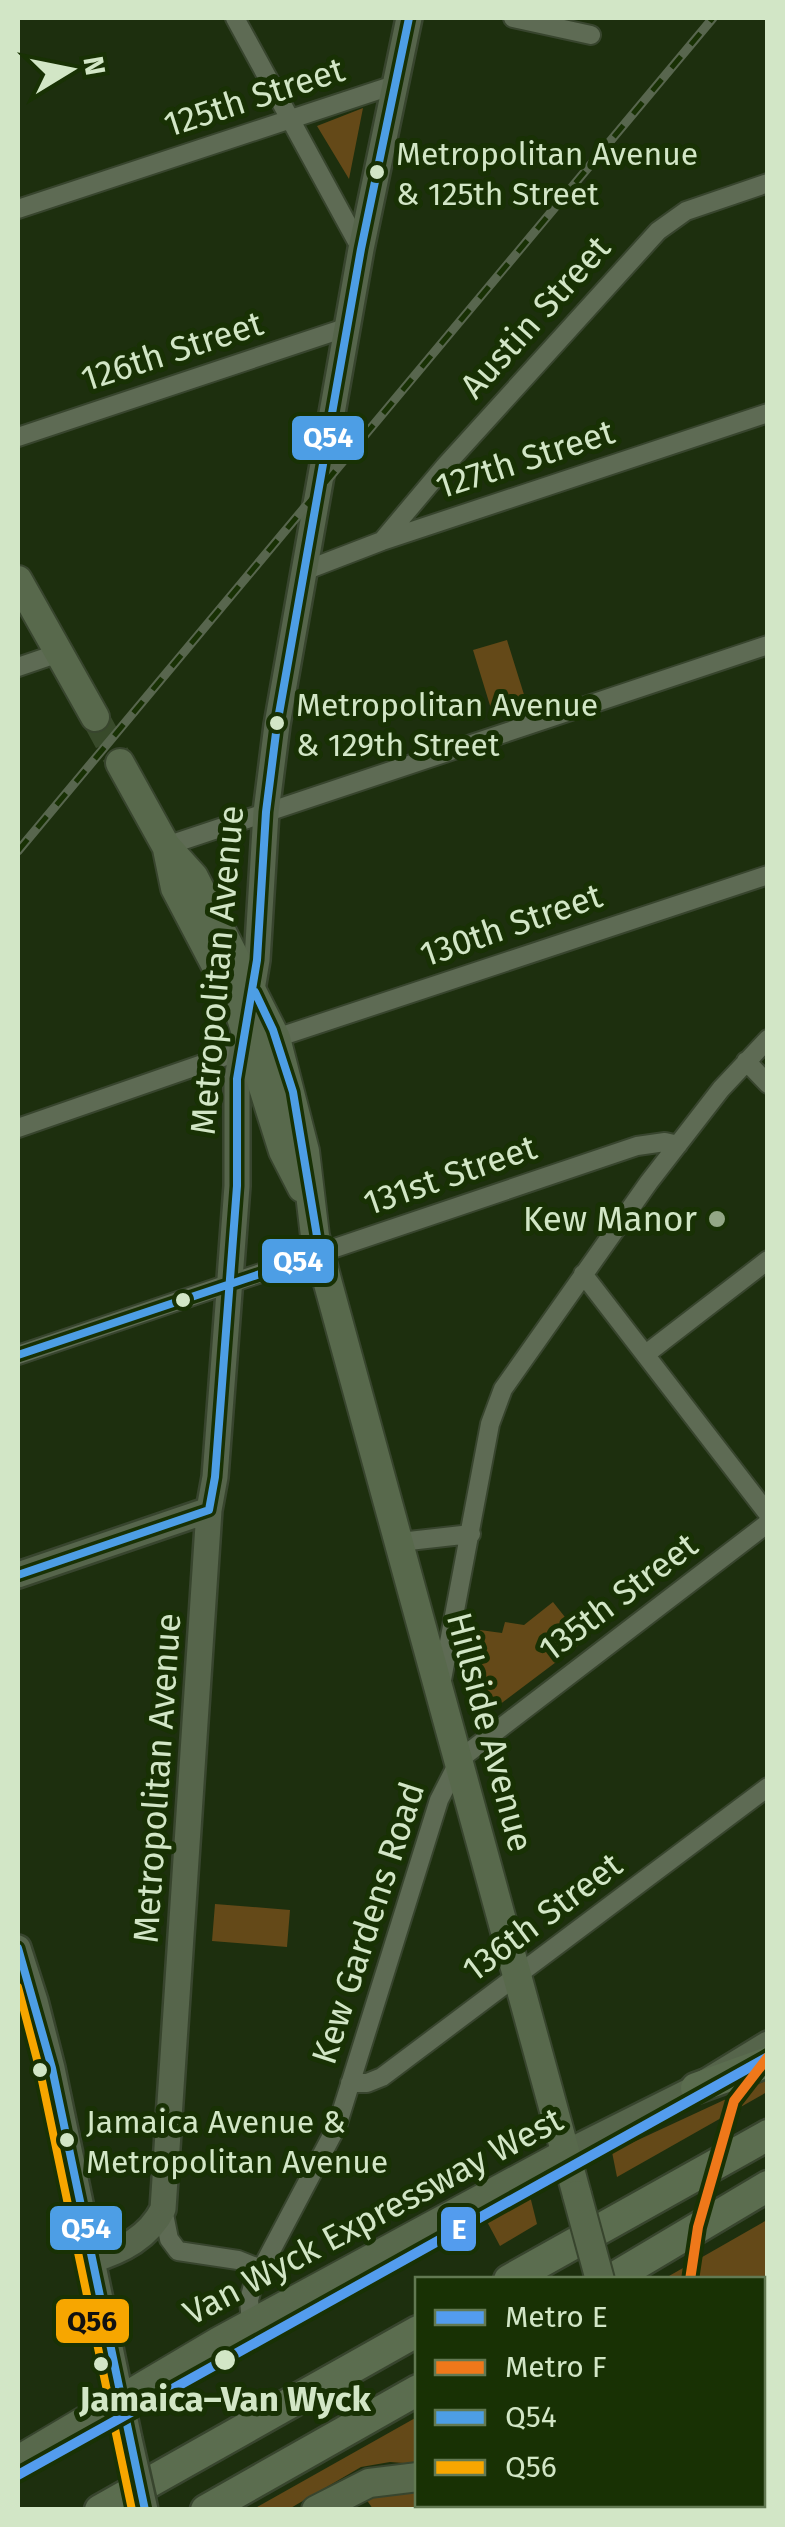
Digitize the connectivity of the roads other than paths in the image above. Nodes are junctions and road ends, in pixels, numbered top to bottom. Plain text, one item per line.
1 (235, 18) edge
2 (409, 18) edge
3 (513, 18) edge
4 (591, 35) dead end
5 (397, 84) junction
6 (290, 120) junction
7 (768, 183) edge
8 (18, 209) edge
9 (362, 250) junction
10 (348, 327) junction
11 (768, 413) edge
12 (18, 437) edge
13 (382, 541) junction
14 (304, 571) junction
15 (18, 580) edge
16 (768, 645) edge
17 (59, 653) junction
18 (18, 667) edge
19 (95, 717) tunnel mouth
20 (120, 763) tunnel mouth
21 (266, 812) junction
22 (166, 846) junction
23 (768, 874) edge
24 (252, 988) junction
25 (276, 1038) junction
26 (244, 1039) junction
27 (768, 1039) edge
28 (746, 1061) junction
29 (768, 1084) edge
30 (274, 1123) junction
31 (18, 1128) edge
32 (678, 1145) junction
33 (237, 1186) junction
34 (309, 1203) junction
35 (320, 1254) junction
36 (768, 1260) edge
37 (583, 1274) junction
38 (228, 1284) junction
39 (646, 1354) junction
40 (18, 1355) edge
41 (209, 1510) junction
42 (768, 1514) edge
43 (768, 1522) edge
44 (471, 1534) junction
45 (400, 1542) junction
46 (18, 1575) edge
47 (440, 1690) junction
48 (460, 1759) junction
49 (768, 1787) edge
50 (20, 1962) edge
51 (517, 1977) junction
52 (768, 2044) edge
53 (768, 2062) edge
54 (350, 2082) junction
55 (696, 2088) junction
56 (768, 2113) edge
57 (768, 2134) edge
58 (564, 2154) junction
59 (768, 2186) edge
60 (653, 2199) junction
61 (163, 2209) junction
62 (92, 2260) junction
63 (261, 2268) junction
64 (514, 2277) edge
65 (599, 2277) edge
66 (615, 2277) edge
67 (251, 2323) junction
68 (415, 2333) edge
69 (415, 2392) edge
70 (121, 2396) junction
71 (18, 2460) edge
72 (415, 2476) edge
73 (100, 2510) edge
74 (145, 2510) edge
75 (206, 2510) edge
76 (316, 2510) edge

1 - 6 street
2 - 5 main road, Metropolitan Avenue
3 - 4 street
5 - 6 street, 125th Street
5 - 9 main road, Metropolitan Avenue
6 - 8 street, 125th Street
6 - 9 street
7 - 13 street, Austin Street
9 - 10 main road, Metropolitan Avenue
10 - 12 street, 126th Street
10 - 14 main road, Metropolitan Avenue
11 - 13 street, 127th Street
13 - 14 street, 127th Street
14 - 21 main road, Metropolitan Avenue
15 - 17 main road
16 - 21 street
17 - 18 street
17 - 19 main road
20 - 22 main road, Hillside Avenue
21 - 22 street
21 - 24 main road, Metropolitan Avenue
22 - 24 main road, Hillside Avenue
22 - 26 main road, Hillside Avenue
23 - 25 street, 130th Street
24 - 25 main road, Hillside Avenue
24 - 26 main road, Metropolitan Avenue
25 - 34 main road, Hillside Avenue
26 - 30 main road, Hillside Avenue
26 - 31 street
26 - 33 main road, Metropolitan Avenue
27 - 28 street
28 - 29 street
28 - 32 street
30 - 33 main road
30 - 34 main road, Hillside Avenue
32 - 35 street, 131st Street
32 - 37 street
33 - 38 main road, Metropolitan Avenue
34 - 35 main road, Hillside Avenue
35 - 38 street, 131st Street
35 - 45 main road, Hillside Avenue
36 - 39 street
37 - 39 street
37 - 44 street
38 - 40 street, 131st Street
38 - 41 main road, Metropolitan Avenue
39 - 42 street
41 - 46 main road
41 - 61 main road, Metropolitan Avenue
43 - 48 street, 135th Street
44 - 45 street
44 - 47 street
45 - 47 main road, Hillside Avenue
47 - 48 main road, Hillside Avenue
48 - 51 main road, Hillside Avenue
48 - 54 street, Kew Gardens Road
49 - 51 street, 136th Street
50 - 62 main road
51 - 54 street, 136th Street
51 - 58 main road, Hillside Avenue
52 - 55 main road, Van Wyck Expressway West
53 - 55 highway
54 - 63 street, Kew Gardens Road
55 - 58 main road, Van Wyck Expressway West
56 - 60 highway
57 - 60 highway
58 - 65 main road, Hillside Avenue, bridge
58 - 67 main road, Van Wyck Expressway West
59 - 66 highway
60 - 64 highway
61 - 62 main road
61 - 63 street
62 - 70 main road
63 - 67 street, Kew Gardens Road
67 - 70 main road, Van Wyck Expressway West
68 - 73 highway
69 - 75 highway
70 - 71 main road, Van Wyck Expressway West
70 - 74 main road, bridge
72 - 76 main road

